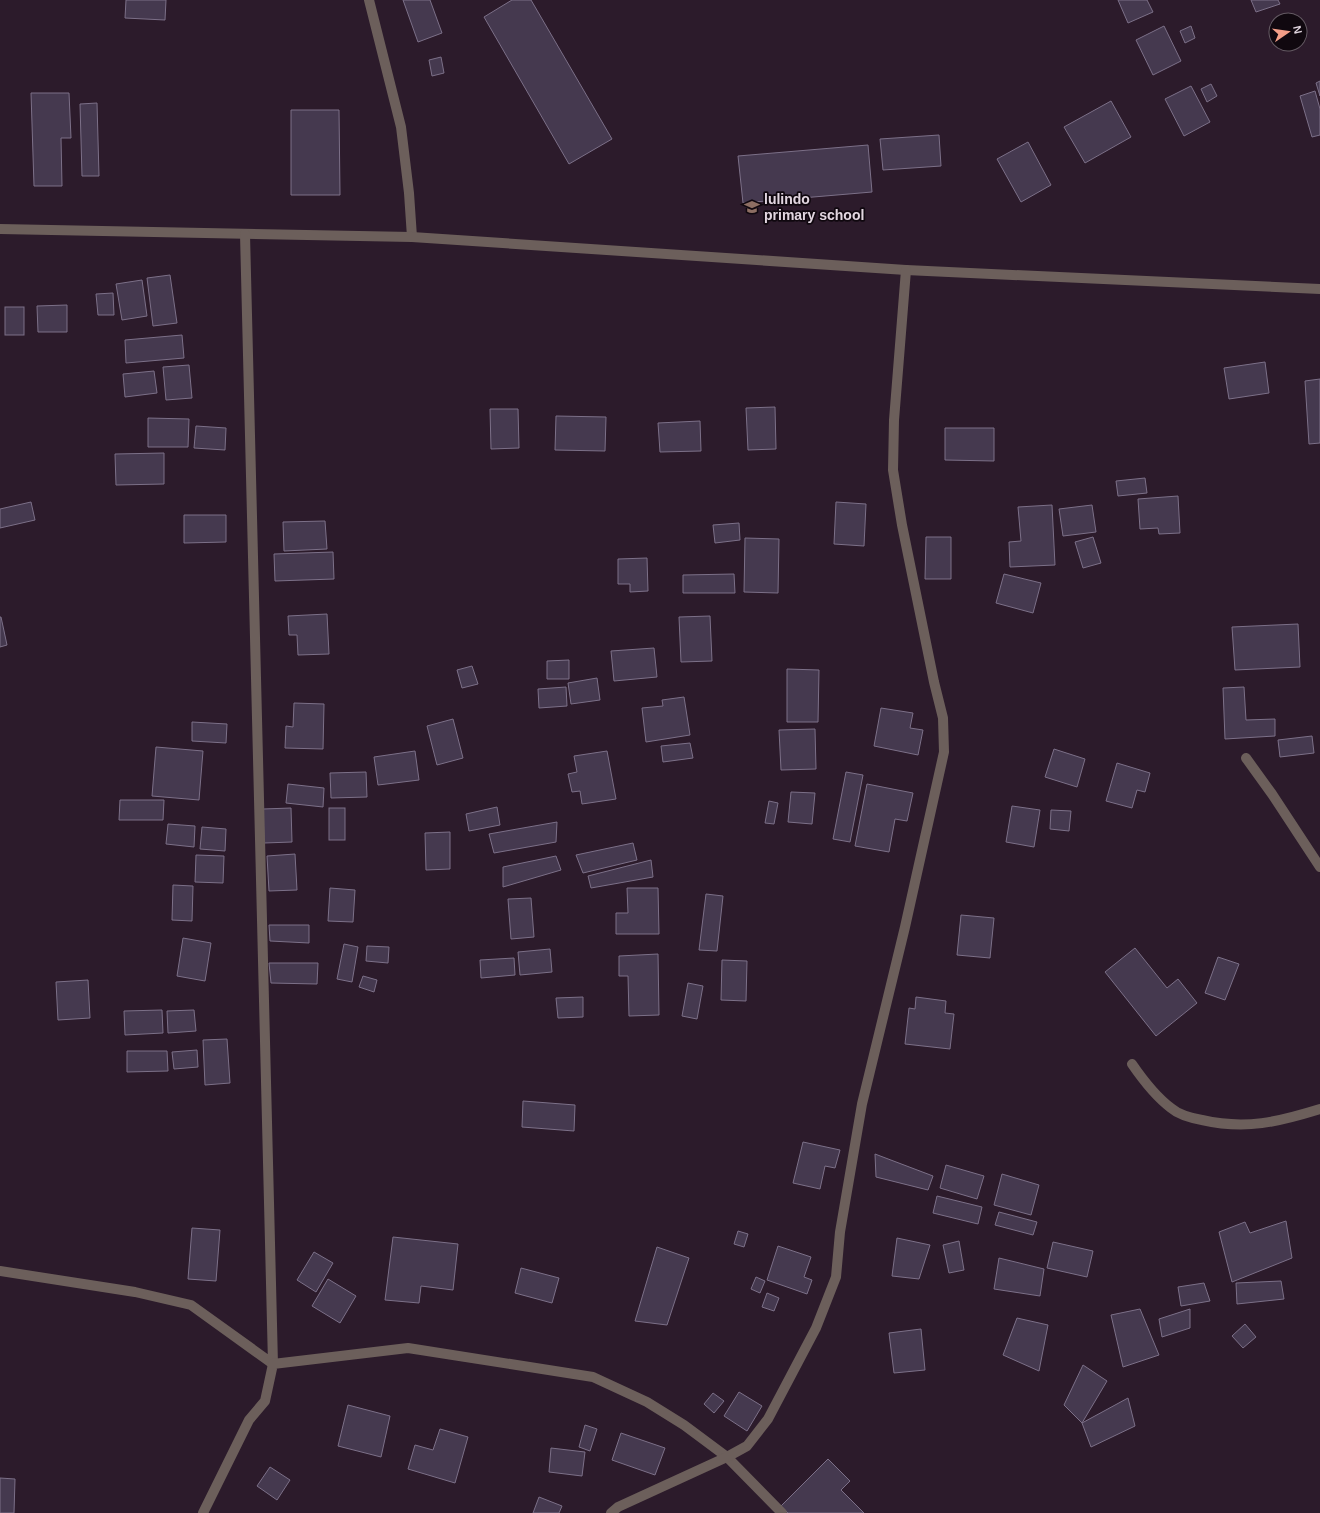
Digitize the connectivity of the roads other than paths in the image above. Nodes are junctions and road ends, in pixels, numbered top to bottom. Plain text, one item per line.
1 (369, 0) edge
2 (0, 229) edge
3 (245, 234) junction
4 (412, 237) junction
5 (906, 270) junction
6 (1320, 289) edge
7 (1246, 758) dead end
8 (1320, 867) edge
9 (1132, 1064) dead end
10 (1320, 1109) edge
11 (0, 1270) edge
12 (273, 1364) junction
13 (727, 1457) junction
14 (204, 1513) edge
15 (611, 1513) edge
16 (782, 1513) edge

1 - 4 street
2 - 3 street
3 - 4 street
3 - 12 street
4 - 5 street
5 - 6 street
5 - 13 street
7 - 8 street
9 - 10 street
11 - 12 street
12 - 13 street
12 - 14 street
13 - 15 street
13 - 16 street

